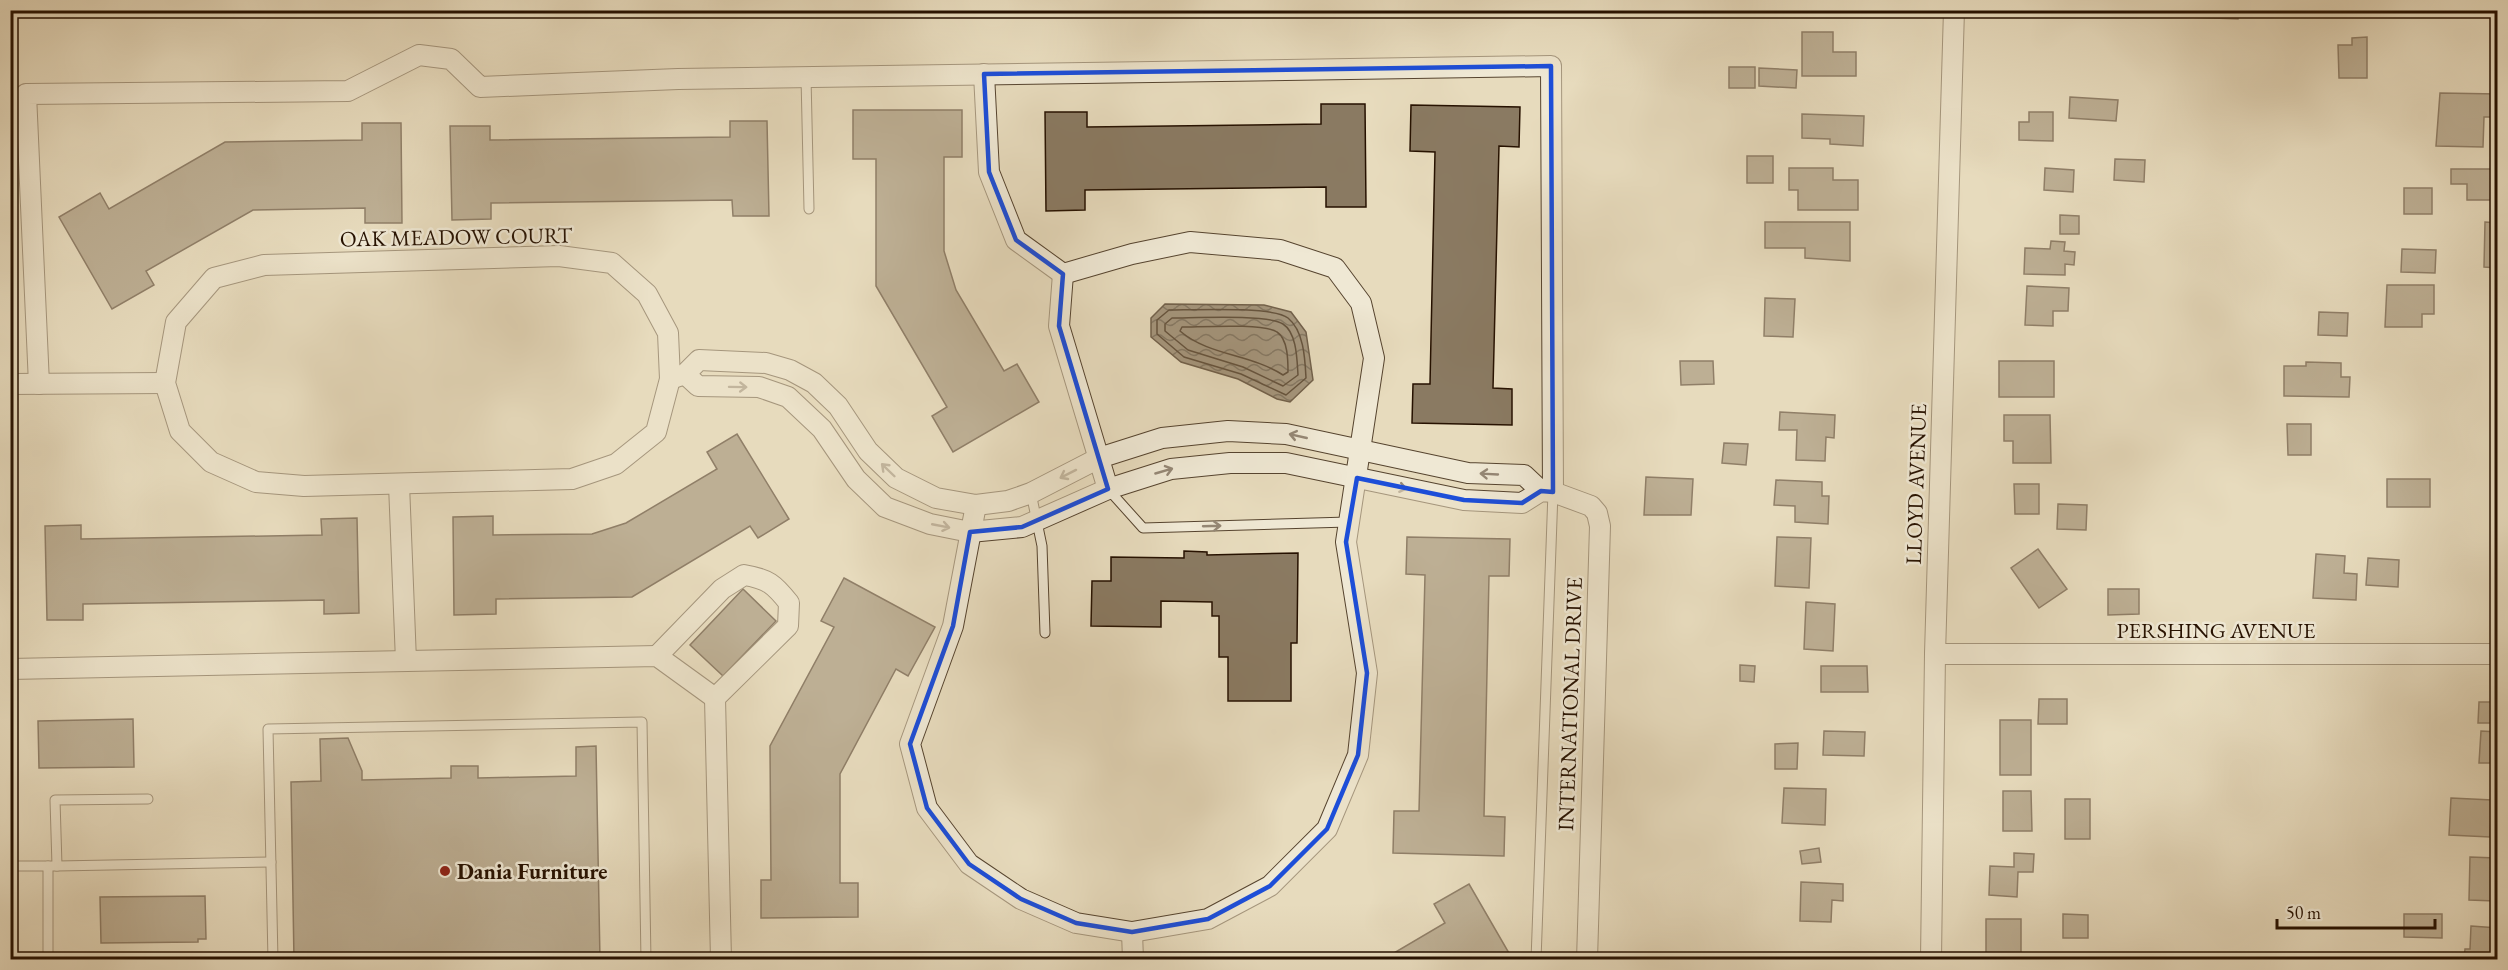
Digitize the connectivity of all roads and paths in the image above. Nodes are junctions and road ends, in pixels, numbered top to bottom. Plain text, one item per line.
1 (1954, 10) edge
2 (984, 74) junction
3 (806, 77) junction
4 (809, 209) dead end
5 (1063, 274) junction
6 (677, 376) junction
7 (165, 383) junction
8 (10, 384) edge
9 (39, 384) junction
10 (1360, 451) junction
11 (1099, 458) junction
12 (1357, 478) junction
13 (399, 484) junction
14 (1108, 489) junction
15 (1547, 491) junction
16 (1031, 493) junction
17 (976, 505) junction
18 (1037, 520) junction
19 (1348, 522) junction
20 (970, 532) junction
21 (1045, 633) dead end
22 (1935, 654) junction
23 (2498, 654) edge
24 (657, 656) junction
25 (406, 661) junction
26 (10, 669) edge
27 (715, 698) junction
28 (148, 799) dead end
29 (271, 862) junction
30 (10, 866) edge
31 (52, 866) junction
32 (1132, 932) junction
33 (48, 960) edge
34 (273, 960) edge
35 (646, 960) edge
36 (721, 960) edge
37 (1133, 960) edge
38 (1536, 960) edge
39 (1587, 960) edge
40 (1930, 960) edge

1 - 22 street, LLOYD AVENUE
2 - 3 street
2 - 5 street
2 - 15 street
3 - 4 lane
3 - 9 street
5 - 10 street
5 - 11 street
6 - 7 street, OAK MEADOW COURT
6 - 13 street, OAK MEADOW COURT
17 -> 6 street, INTERNATIONAL DRIVE
6 -> 20 street
7 - 9 street
7 - 13 street, OAK MEADOW COURT
8 - 9 street
10 -> 11 street, INTERNATIONAL DRIVE
10 - 12 street
15 -> 10 street, INTERNATIONAL DRIVE
11 - 14 street
11 -> 16 street, INTERNATIONAL DRIVE
14 -> 12 street
12 -> 15 street
12 - 19 street
13 - 25 street
14 - 18 street
14 -> 19 lane
15 - 38 lane
15 - 39 street, INTERNATIONAL DRIVE
16 - 17 street, INTERNATIONAL DRIVE
16 - 18 lane
17 - 20 street
18 - 20 street
18 - 21 lane
19 - 32 street
20 - 32 street
22 - 23 street, PERSHING AVENUE
22 - 40 street, LLOYD AVENUE
24 - 25 street
24 - 27 street
24 - 27 street
25 - 26 street
27 - 36 street
28 - 31 lane
29 - 31 lane
29 - 34 lane
29 - 35 lane
30 - 31 lane
31 - 33 lane
32 - 37 street

